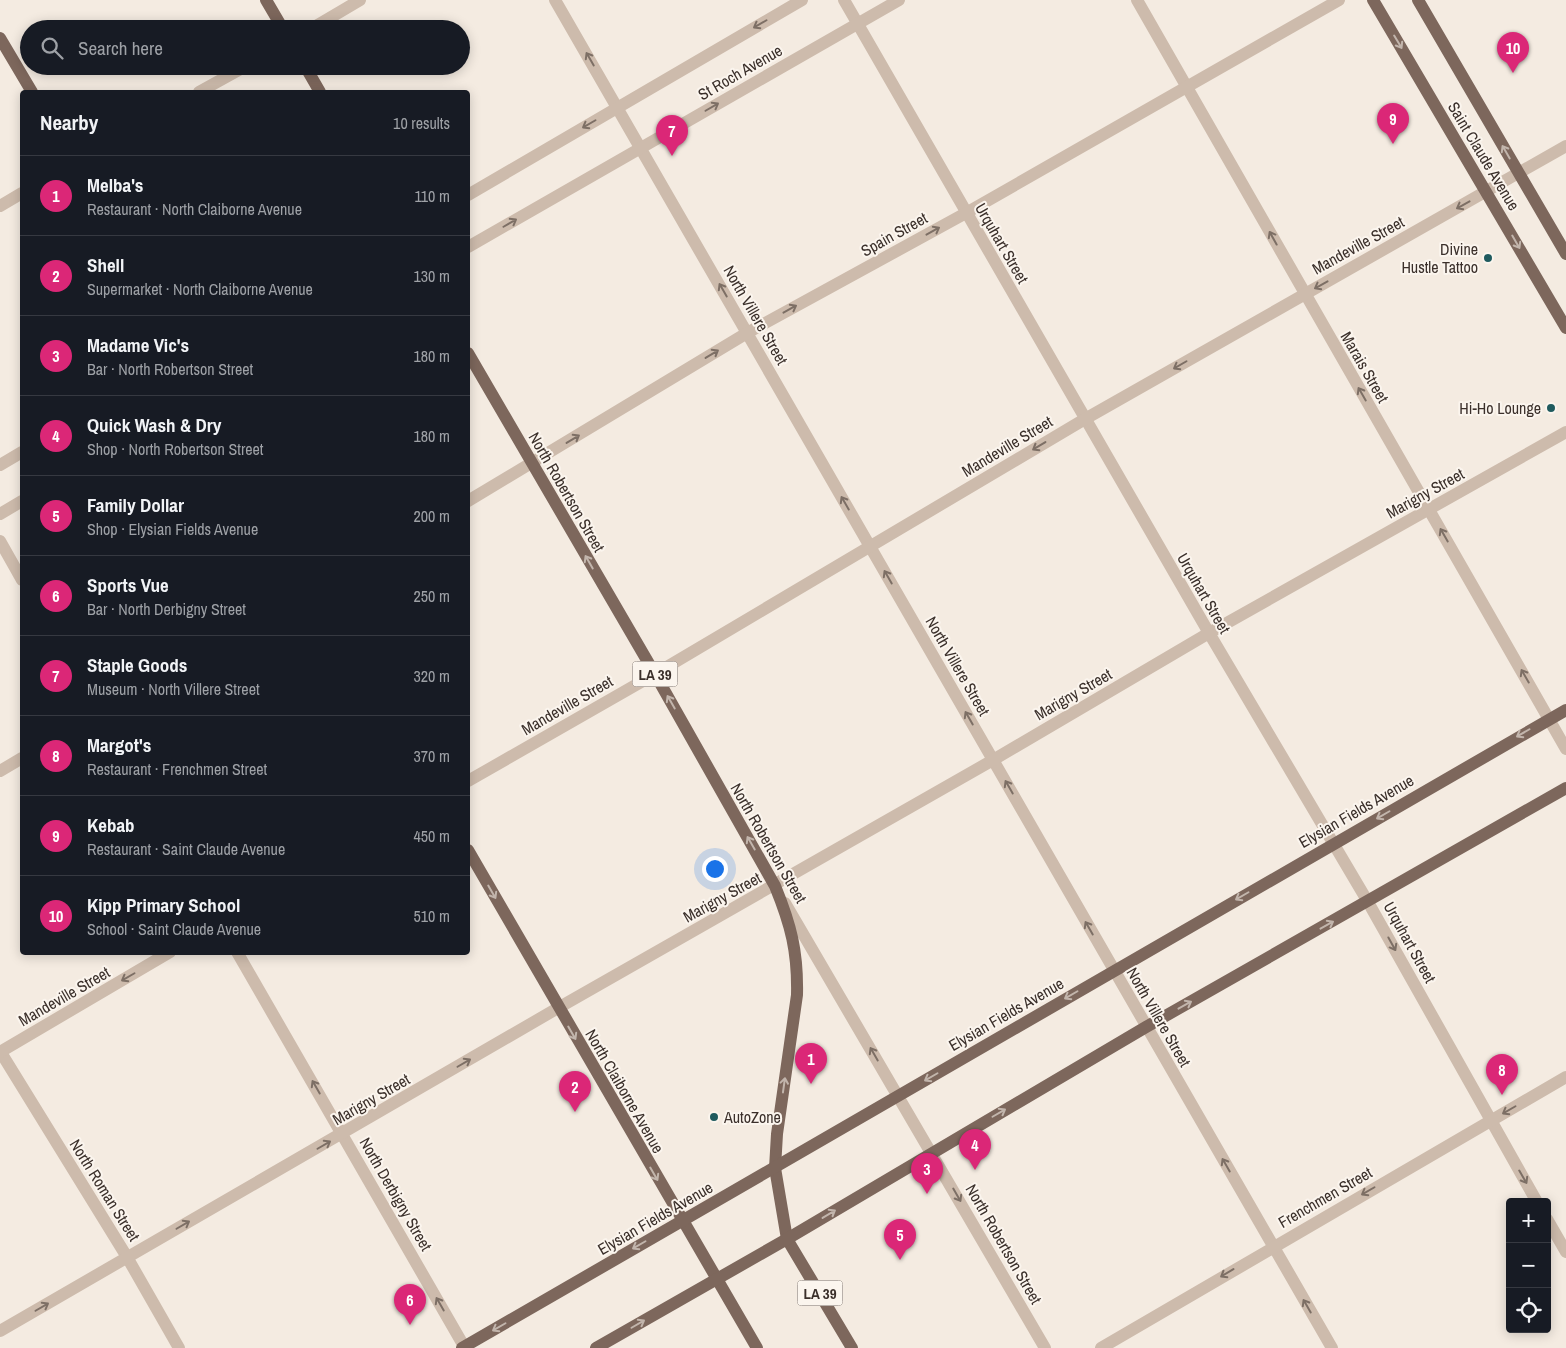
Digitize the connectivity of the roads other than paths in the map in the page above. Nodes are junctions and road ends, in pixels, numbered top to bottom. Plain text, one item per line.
1 (266, 0) edge
2 (360, 0) edge
3 (555, 0) edge
4 (802, 0) edge
5 (844, 0) edge
6 (899, 0) edge
7 (1137, 0) edge
8 (1339, 0) edge
9 (1373, 0) edge
10 (1418, 0) edge
11 (278, 20) edge
12 (326, 20) edge
13 (858, 23) junction
14 (0, 38) edge
15 (20, 72) edge
16 (22, 75) edge
17 (230, 75) edge
18 (310, 75) edge
19 (1187, 86) junction
20 (31, 90) edge
21 (203, 90) edge
22 (319, 90) edge
23 (618, 107) junction
24 (1566, 146) edge
25 (641, 147) junction
26 (1518, 173) junction
27 (1487, 191) junction
28 (20, 194) edge
29 (470, 194) edge
30 (0, 206) edge
31 (966, 213) junction
32 (470, 246) edge
33 (1566, 254) edge
34 (1304, 294) junction
35 (1566, 328) edge
36 (747, 333) junction
37 (470, 357) edge
38 (1085, 419) junction
39 (1566, 432) edge
40 (20, 453) edge
41 (531, 464) junction
42 (0, 465) edge
43 (470, 500) edge
44 (20, 503) edge
45 (1429, 509) junction
46 (0, 514) edge
47 (0, 541) edge
48 (870, 546) junction
49 (20, 576) edge
50 (1209, 633) junction
51 (655, 674) junction
52 (1566, 710) edge
53 (1549, 718) junction
54 (1566, 749) edge
55 (20, 759) edge
56 (993, 760) junction
57 (0, 771) edge
58 (470, 780) edge
59 (1566, 788) edge
60 (1334, 843) junction
61 (470, 854) edge
62 (775, 886) junction
63 (1368, 902) junction
64 (165, 955) edge
65 (239, 955) edge
66 (1114, 970) junction
67 (558, 1008) junction
68 (1146, 1027) junction
69 (0, 1051) edge
70 (1566, 1077) edge
71 (898, 1096) junction
72 (1490, 1120) junction
73 (343, 1134) junction
74 (932, 1153) junction
75 (775, 1168) junction
76 (1535, 1198) edge
77 (681, 1221) junction
78 (1551, 1226) edge
79 (787, 1239) junction
80 (1272, 1246) junction
81 (1566, 1252) edge
82 (127, 1257) junction
83 (716, 1279) junction
84 (0, 1331) edge
85 (179, 1348) edge
86 (464, 1348) edge
87 (596, 1348) edge
88 (757, 1348) edge
89 (852, 1348) edge
90 (1045, 1348) edge
91 (1101, 1348) edge
92 (1332, 1348) edge

1 - 11 main road
2 - 12 street
23 -> 3 street, North Villere Street
4 -> 23 street, St Roch Avenue
5 - 13 street, Urquhart Street
6 - 13 street, St Roch Avenue
7 - 19 street, Marais Street
8 - 19 street, Spain Street
9 -> 27 main road, Saint Claude Avenue
26 -> 10 main road, Saint Claude Avenue
25 -> 13 street, St Roch Avenue
13 - 31 street, Urquhart Street
14 - 15 main road
16 - 20 main road
17 - 21 street
18 - 22 main road
19 - 31 street, Spain Street
34 -> 19 street, Marais Street
23 - 25 street, North Villere Street
23 -> 29 street, St Roch Avenue
24 - 26 street, Mandeville Street
32 -> 25 street, St Roch Avenue
36 -> 25 street, North Villere Street
26 - 27 street, Mandeville Street
26 - 33 main road, Saint Claude Avenue
27 -> 34 street, Mandeville Street
27 -> 35 main road, Saint Claude Avenue
28 - 30 street
36 -> 31 street, Spain Street
31 - 38 street, Urquhart Street
34 -> 38 street, Mandeville Street
45 -> 34 street, Marais Street
41 -> 36 street, Spain Street
48 -> 36 street, North Villere Street
37 - 41 main road, North Robertson Street / LA 39
38 -> 48 street, Mandeville Street
38 - 50 street, Urquhart Street
39 - 45 street, Marigny Street
40 - 42 street
41 - 43 street, Spain Street
51 -> 41 main road, North Robertson Street / LA 39
44 - 46 street
45 - 50 street, Marigny Street
53 -> 45 street, Marais Street
47 - 49 street
48 - 51 street, Mandeville Street
56 -> 48 street, North Villere Street
50 - 56 street, Marigny Street
50 - 60 street, Urquhart Street
51 - 58 street, Mandeville Street
62 -> 51 main road, North Robertson Street / LA 39
52 - 53 main road, Elysian Fields Avenue
53 - 54 street, Marais Street
53 -> 60 main road, Elysian Fields Avenue
55 - 57 street
56 - 62 street, Marigny Street
66 -> 56 street, North Villere Street
59 - 63 main road
60 - 63 street, Urquhart Street
60 -> 66 main road, Elysian Fields Avenue
61 -> 67 main road, North Claiborne Avenue
62 - 67 street, Marigny Street
71 -> 62 street, North Robertson Street
75 -> 62 main road, LA 39
68 -> 63 main road
63 -> 72 street, Urquhart Street
64 -> 69 street, Mandeville Street
73 -> 65 street, North Derbigny Street
66 - 68 street, North Villere Street
66 -> 71 main road, Elysian Fields Avenue
73 -> 67 street, Marigny Street
67 -> 77 main road, North Claiborne Avenue
74 -> 68 main road
80 -> 68 street, North Villere Street
69 - 82 street, North Roman Street
70 -> 72 street, Frenchmen Street
71 - 74 street, North Robertson Street
71 - 75 main road, Elysian Fields Avenue
72 -> 76 street, Urquhart Street
72 -> 80 street, Frenchmen Street
82 -> 73 street, Marigny Street
86 -> 73 street, North Derbigny Street
79 -> 74 main road
74 -> 90 street, North Robertson Street
75 - 77 main road, Elysian Fields Avenue
75 - 79 main road, LA 39
77 - 83 main road, North Claiborne Avenue
77 -> 86 main road, Elysian Fields Avenue
78 - 81 street
79 - 83 main road
79 - 89 main road, LA 39
80 -> 91 street, Frenchmen Street
92 -> 80 street, North Villere Street
84 -> 82 street, Marigny Street
82 - 85 street, North Roman Street
87 -> 83 main road
83 - 88 main road, North Claiborne Avenue

